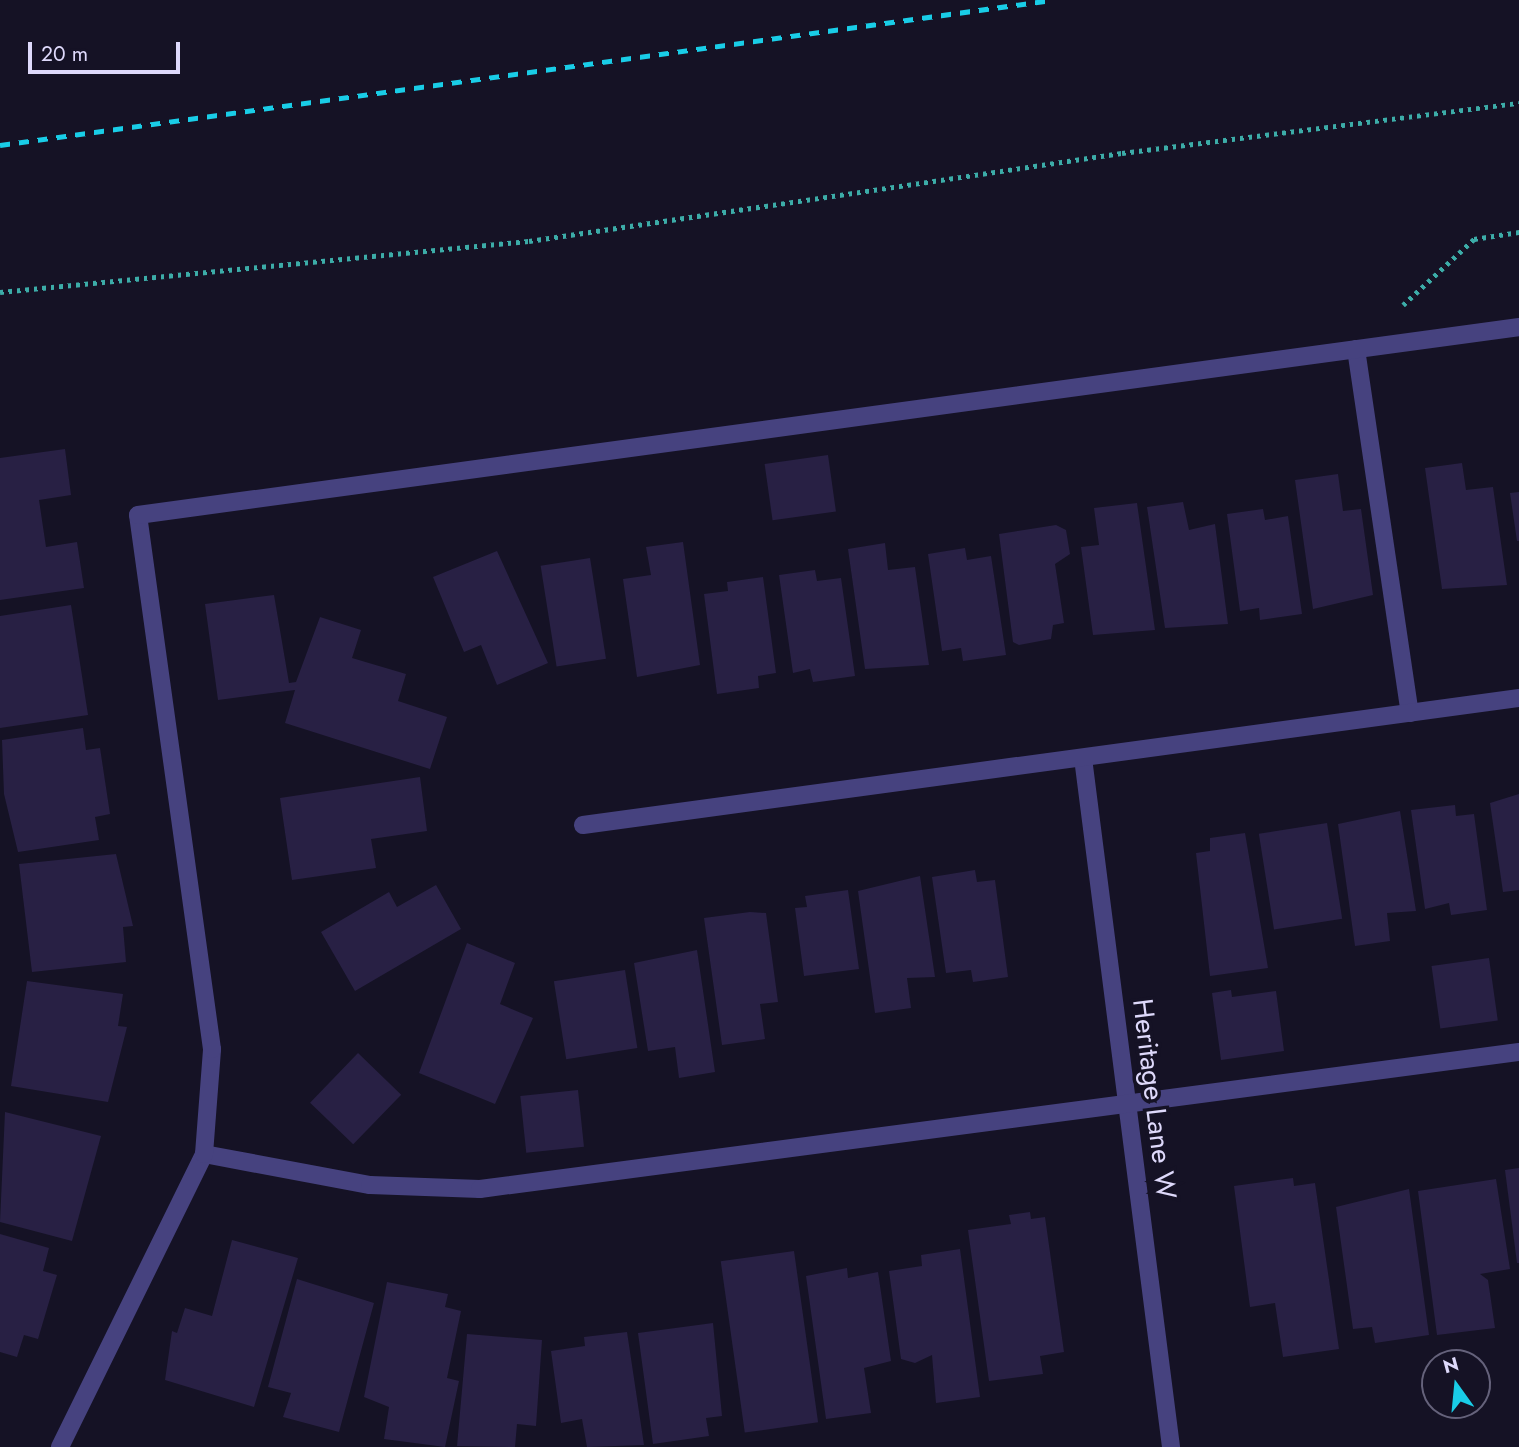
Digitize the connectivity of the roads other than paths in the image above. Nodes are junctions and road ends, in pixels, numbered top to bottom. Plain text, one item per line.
1 (1519, 327) edge
2 (1356, 349) junction
3 (1519, 698) edge
4 (1410, 713) junction
5 (1083, 758) junction
6 (583, 825) dead end
7 (1519, 1052) edge
8 (1128, 1107) junction
9 (204, 1154) junction
10 (60, 1447) edge
11 (1171, 1447) edge

1 - 2 street
2 - 4 street
2 - 9 street
3 - 4 street
4 - 5 street
5 - 6 street
5 - 8 street, Heritage Lane W
7 - 8 street
8 - 9 street
8 - 11 street, Heritage Lane W
9 - 10 street

